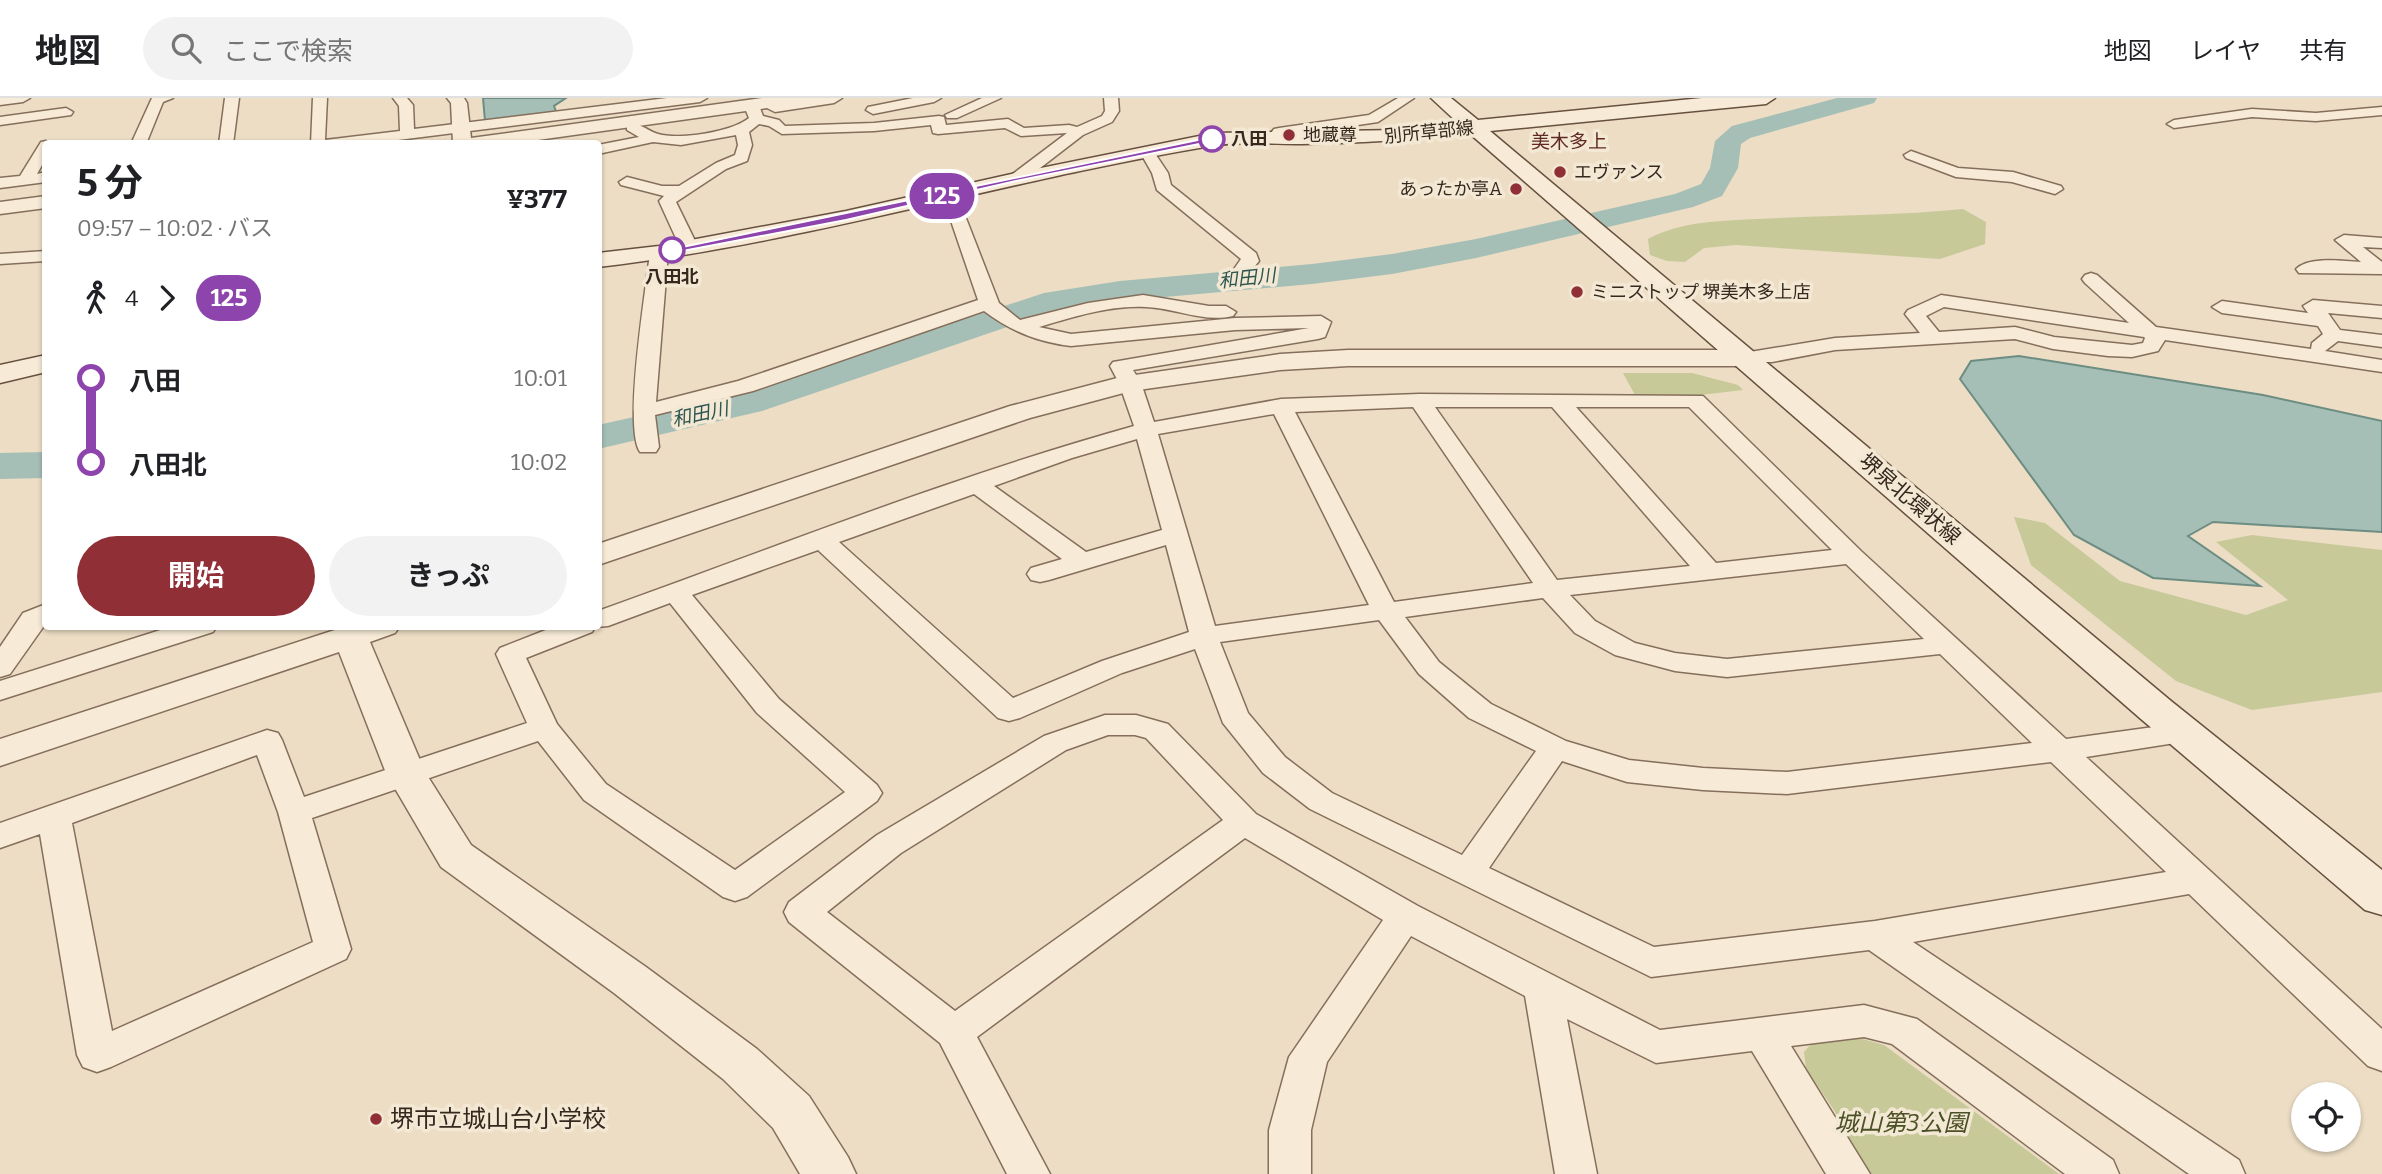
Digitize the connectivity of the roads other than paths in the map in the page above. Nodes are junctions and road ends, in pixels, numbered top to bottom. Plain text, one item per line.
1 (23, 98) edge
2 (166, 98) edge
3 (232, 98) edge
4 (320, 98) edge
5 (400, 98) edge
6 (455, 98) edge
7 (700, 98) edge
8 (799, 98) edge
9 (834, 98) edge
10 (934, 98) edge
11 (994, 98) edge
12 (1111, 98) edge
13 (1407, 98) edge
14 (1440, 98) edge
15 (1766, 98) edge
16 (0, 101) edge
17 (641, 102) edge
18 (2382, 111) edge
19 (952, 115) dead end
20 (751, 116) junction
21 (0, 121) edge
22 (2174, 124) dead end
23 (632, 127) junction
24 (1475, 128) junction
25 (1078, 132) junction
26 (407, 134) junction
27 (1275, 137) junction
28 (464, 138) edge
29 (653, 138) junction
30 (48, 140) edge
31 (140, 140) edge
32 (227, 140) edge
33 (318, 140) edge
34 (359, 140) edge
35 (538, 140) edge
36 (602, 149) edge
37 (42, 151) edge
38 (1147, 152) junction
39 (1911, 155) dead end
40 (42, 178) edge
41 (1016, 179) junction
42 (25, 180) junction
43 (627, 182) dead end
44 (0, 183) edge
45 (2055, 190) dead end
46 (681, 191) junction
47 (42, 196) edge
48 (934, 198) junction
49 (0, 201) edge
50 (42, 203) edge
51 (0, 208) edge
52 (2382, 243) edge
53 (689, 247) junction
54 (659, 253) junction
55 (42, 256) edge
56 (0, 259) edge
57 (602, 260) edge
58 (1243, 269) dead end
59 (2305, 269) dead end
60 (2381, 270) edge
61 (2091, 279) dead end
62 (989, 304) junction
63 (1286, 304) dead end
64 (2222, 307) dead end
65 (2382, 312) edge
66 (1017, 326) junction
67 (2329, 328) junction
68 (2151, 332) junction
69 (1933, 337) junction
70 (2382, 341) edge
71 (2307, 356) junction
72 (1745, 358) junction
73 (42, 363) edge
74 (2374, 365) edge
75 (0, 374) edge
76 (1129, 383) junction
77 (2382, 383) edge
78 (1419, 400) junction
79 (1558, 400) junction
80 (1282, 406) junction
81 (645, 413) junction
82 (1146, 430) junction
83 (647, 444) dead end
84 (976, 485) junction
85 (1176, 534) junction
86 (822, 540) junction
87 (602, 554) edge
88 (1852, 556) junction
89 (1082, 562) junction
90 (1710, 572) junction
91 (1041, 574) dead end
92 (1550, 589) junction
93 (674, 592) junction
94 (1384, 610) junction
95 (42, 614) edge
96 (602, 619) edge
97 (191, 630) edge
98 (359, 630) edge
99 (572, 630) edge
100 (1205, 636) junction
101 (1948, 645) junction
102 (0, 668) edge
103 (0, 691) edge
104 (544, 728) junction
105 (2183, 733) junction
106 (1555, 748) junction
107 (2061, 750) junction
108 (0, 752) edge
109 (407, 773) junction
110 (295, 813) junction
111 (54, 817) junction
112 (1244, 822) junction
113 (0, 836) edge
114 (1468, 872) junction
115 (2195, 880) junction
116 (2382, 898) edge
117 (1405, 916) junction
118 (1875, 934) junction
119 (1542, 986) junction
120 (954, 1032) junction
121 (1762, 1033) junction
122 (2382, 1054) edge
123 (829, 1174) edge
124 (1029, 1174) edge
125 (1290, 1174) edge
126 (1576, 1174) edge
127 (1849, 1174) edge
128 (2098, 1174) edge
129 (2224, 1174) edge

1 - 16 street
2 - 31 street
3 - 32 street
4 - 33 street
5 - 26 street
6 - 28 street
7 - 17 street
8 - 20 street
9 - 20 street
10 - 20 street
11 - 19 street
12 - 25 street
13 - 27 street
14 - 24 main road, 堺泉北環状線
15 - 24 main road, 別所草部線
17 - 28 street
18 - 22 street
20 - 23 street
20 - 25 street
20 - 28 street
20 - 29 street
20 - 46 street
21 - 30 street
23 - 29 street
23 - 35 street
24 - 27 main road, 別所草部線
24 - 72 main road, 堺泉北環状線
25 - 41 street
26 - 28 street
26 - 34 street
27 - 38 main road, 別所草部線
29 - 36 street
37 - 42 street
38 - 41 main road, 別所草部線
38 - 58 street
39 - 45 street
40 - 42 street
41 - 48 main road, 別所草部線
42 - 44 street
43 - 46 street
46 - 53 street
47 - 49 street
48 - 53 main road, 別所草部線
48 - 62 street
50 - 51 street
52 - 60 street
53 - 54 main road, 別所草部線
54 - 57 main road, 別所草部線
54 - 81 street
55 - 56 street
59 - 60 street
61 - 68 street
62 - 66 street
62 - 81 street
63 - 66 street
64 - 67 street
65 - 67 street
66 - 76 street
67 - 70 street
67 - 71 street
68 - 69 street
68 - 69 street
68 - 71 street
69 - 72 street
71 - 74 street
72 - 76 street
72 - 105 main road, 堺泉北環状線
73 - 75 main road
74 - 77 street
76 - 82 street
76 - 87 street
78 - 79 street
78 - 80 street
78 - 92 street
79 - 88 street
79 - 90 street
80 - 82 street
80 - 94 street
81 - 83 street
82 - 84 street
82 - 85 street
84 - 86 street
84 - 89 street
85 - 89 street
85 - 100 street
86 - 93 street
86 - 100 street
88 - 90 street
88 - 101 street
89 - 91 street
90 - 92 street
92 - 94 street
92 - 101 street
93 - 96 street
93 - 104 street
94 - 100 street
94 - 106 street
95 - 102 street
97 - 103 street
98 - 108 street
98 - 109 street
99 - 104 street
100 - 114 street
101 - 107 street
104 - 109 street
105 - 107 street
105 - 116 main road, 堺泉北環状線
106 - 107 street
106 - 114 street
107 - 115 street
109 - 110 street
109 - 123 street
110 - 111 street
110 - 111 street
111 - 113 street
112 - 117 street
112 - 120 street
112 - 120 street
114 - 118 street
115 - 118 street
115 - 122 street
117 - 119 street
117 - 125 street
118 - 129 street
119 - 121 street
119 - 126 street
120 - 124 street
121 - 127 street
121 - 128 street

